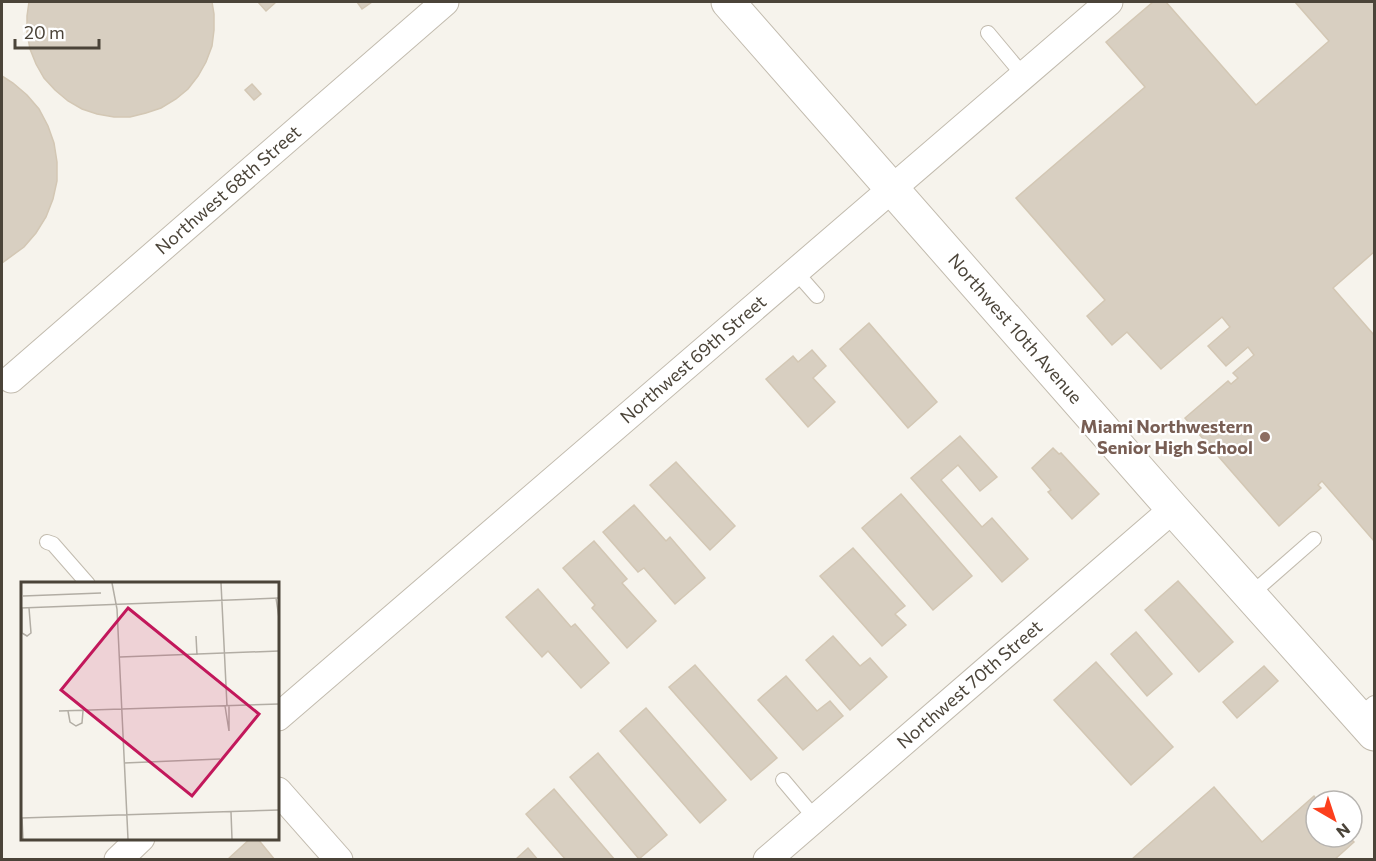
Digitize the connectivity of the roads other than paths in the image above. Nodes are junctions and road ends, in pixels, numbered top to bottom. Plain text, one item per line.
1 (445, 2) edge
2 (728, 2) edge
3 (1109, 2) edge
4 (988, 33) dead end
5 (1023, 75) junction
6 (892, 188) junction
7 (795, 271) junction
8 (817, 296) dead end
9 (10, 379) dead end
10 (1173, 509) junction
11 (1314, 539) dead end
12 (47, 542) dead end
13 (86, 582) edge
14 (1250, 595) junction
15 (279, 716) edge
16 (1369, 718) edge
17 (783, 780) dead end
18 (279, 792) edge
19 (815, 818) junction
20 (139, 840) edge
21 (118, 860) edge
22 (339, 860) edge
23 (767, 860) edge

1 - 9 street, Northwest 68th Street
2 - 6 street, Northwest 10th Avenue
3 - 5 street, Northwest 69th Street
4 - 5 lane
5 - 6 street, Northwest 69th Street
6 - 7 street, Northwest 69th Street
6 - 10 street, Northwest 10th Avenue
7 - 8 lane
7 - 15 street, Northwest 69th Street
10 - 14 street, Northwest 10th Avenue
10 - 19 street, Northwest 70th Street
11 - 14 lane
12 - 13 lane
14 - 16 street, Northwest 10th Avenue
17 - 19 lane
18 - 22 street
19 - 23 street, Northwest 70th Street
20 - 21 street

